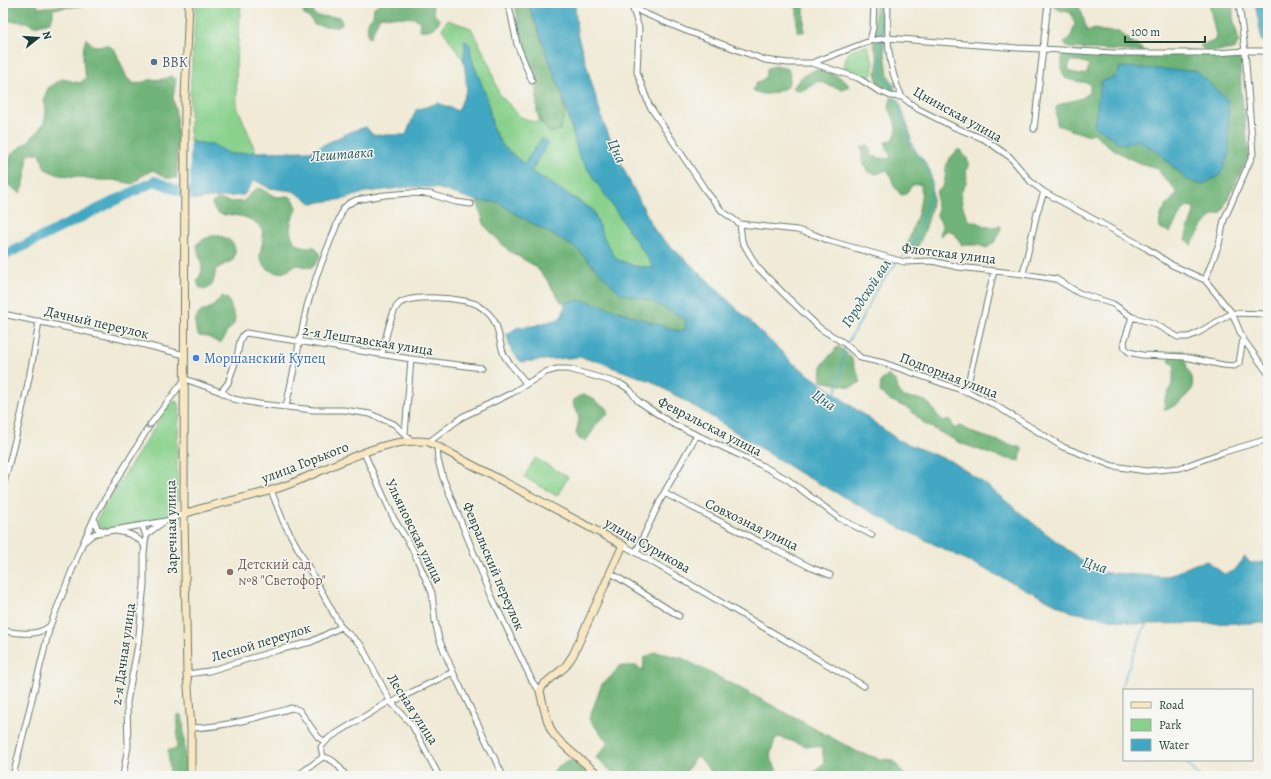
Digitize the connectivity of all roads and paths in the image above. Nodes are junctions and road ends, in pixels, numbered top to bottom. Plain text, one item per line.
1 (189, 3) edge
2 (506, 3) edge
3 (874, 3) edge
4 (888, 3) edge
5 (1048, 3) edge
6 (1239, 3) edge
7 (632, 5) edge
8 (885, 39) junction
9 (870, 41) junction
10 (1043, 49) junction
11 (1245, 51) junction
12 (1268, 51) edge
13 (812, 63) junction
14 (532, 81) dead end
15 (902, 97) junction
16 (1034, 129) dead end
17 (1044, 192) junction
18 (471, 204) dead end
19 (740, 224) junction
20 (994, 271) junction
21 (1023, 274) junction
22 (1205, 280) junction
23 (1232, 313) junction
24 (3, 314) edge
25 (1268, 314) edge
26 (1132, 317) junction
27 (39, 321) junction
28 (1243, 338) junction
29 (299, 342) junction
30 (382, 354) junction
31 (185, 355) junction
32 (411, 359) junction
33 (482, 368) dead end
34 (1268, 373) edge
35 (185, 379) junction
36 (526, 384) junction
37 (221, 392) junction
38 (966, 392) junction
39 (184, 394) junction
40 (172, 395) junction
41 (286, 407) junction
42 (405, 434) junction
43 (696, 436) junction
44 (1268, 439) edge
45 (413, 442) junction
46 (429, 442) junction
47 (437, 447) junction
48 (364, 453) junction
49 (3, 486) edge
50 (271, 490) junction
51 (664, 493) junction
52 (184, 514) junction
53 (94, 518) junction
54 (166, 520) junction
55 (142, 525) junction
56 (112, 530) junction
57 (105, 531) junction
58 (872, 535) dead end
59 (146, 536) junction
60 (82, 545) junction
61 (144, 545) junction
62 (624, 545) junction
63 (636, 552) junction
64 (611, 573) junction
65 (830, 575) dead end
66 (679, 616) dead end
67 (50, 626) junction
68 (341, 627) junction
69 (3, 631) edge
70 (453, 672) junction
71 (187, 674) junction
72 (864, 686) dead end
73 (540, 691) junction
74 (392, 702) junction
75 (190, 728) junction
76 (325, 742) junction
77 (323, 757) junction
78 (12, 776) edge
79 (123, 776) edge
80 (191, 776) edge
81 (297, 776) edge
82 (346, 776) edge
83 (439, 776) edge
84 (503, 776) edge
85 (600, 776) edge

1 - 31 main road
2 - 14 street
3 - 9 street
4 - 8 street
5 - 10 street
6 - 11 street
7 - 13 street, Цнинская улица
7 - 19 street, Флотская улица
8 - 9 street, Цнинская улица
8 - 10 street, Цнинская улица
8 - 15 street
9 - 13 street, Цнинская улица
10 - 11 street, Цнинская улица
10 - 16 street
11 - 12 street, Цнинская улица
11 - 22 street
13 - 15 street, Цнинская улица
15 - 17 street, Цнинская улица
17 - 21 street
17 - 22 street, Цнинская улица
18 - 29 street
19 - 20 street, Флотская улица
19 - 38 street, Подгорная улица
20 - 21 street, Флотская улица
20 - 38 street
21 - 26 street, Флотская улица
22 - 23 street
23 - 25 street
23 - 26 street, Флотская улица
23 - 28 street
24 - 27 street, Дачный переулок
26 - 28 street
27 - 31 street, Дачный переулок
27 - 49 street
28 - 34 street
29 - 30 street, 2-я Лештавская улица
29 - 37 street, 2-я Лештавская улица
29 - 41 street
30 - 32 street, 2-я Лештавская улица
30 - 36 street
31 - 35 main road
32 - 33 street, 2-я Лештавская улица
32 - 42 street
35 - 37 street
35 - 39 main road
35 - 40 street
36 - 43 street, Февральская улица
36 - 46 street, Февральская улица
37 - 41 street
38 - 44 street, Подгорная улица
39 - 40 street
39 - 52 main road, Заречная улица
40 -> 53 street
41 - 42 street
42 - 45 street
43 - 51 street
43 - 58 street, Февральская улица
45 - 46 main road
45 - 48 main road, улица Горького
46 - 47 main road, улица Сурикова
47 - 62 main road, улица Сурикова
47 - 73 street, Февральский переулок
48 - 50 main road, улица Горького
48 - 70 street, Ульяновская улица
50 - 52 main road, улица Горького
50 - 68 street, Лесная улица
51 - 63 street
51 - 65 street, Совхозная улица
52 - 54 street
52 - 71 main road, Заречная улица
53 - 57 street
53 - 60 street
54 - 55 street
54 - 59 street
55 - 56 street
55 - 59 street
56 - 57 street
56 - 61 street
57 - 60 street
59 - 61 street, 2-я Дачная улица
60 - 67 street
61 - 79 street, 2-я Дачная улица
62 - 63 street, улица Сурикова
62 - 64 main road
63 - 72 street, улица Сурикова
64 - 66 street
64 - 73 main road
67 - 69 street
67 - 78 street
68 - 71 street, Лесной переулок
68 - 74 street, Лесная улица
70 - 74 street
70 - 84 street, Ульяновская улица
71 - 75 main road, Заречная улица
73 - 85 main road
74 - 76 street
74 - 83 street, Лесная улица
75 - 76 street
75 - 80 main road, Заречная улица
76 - 77 street
77 - 81 street
77 - 82 street

